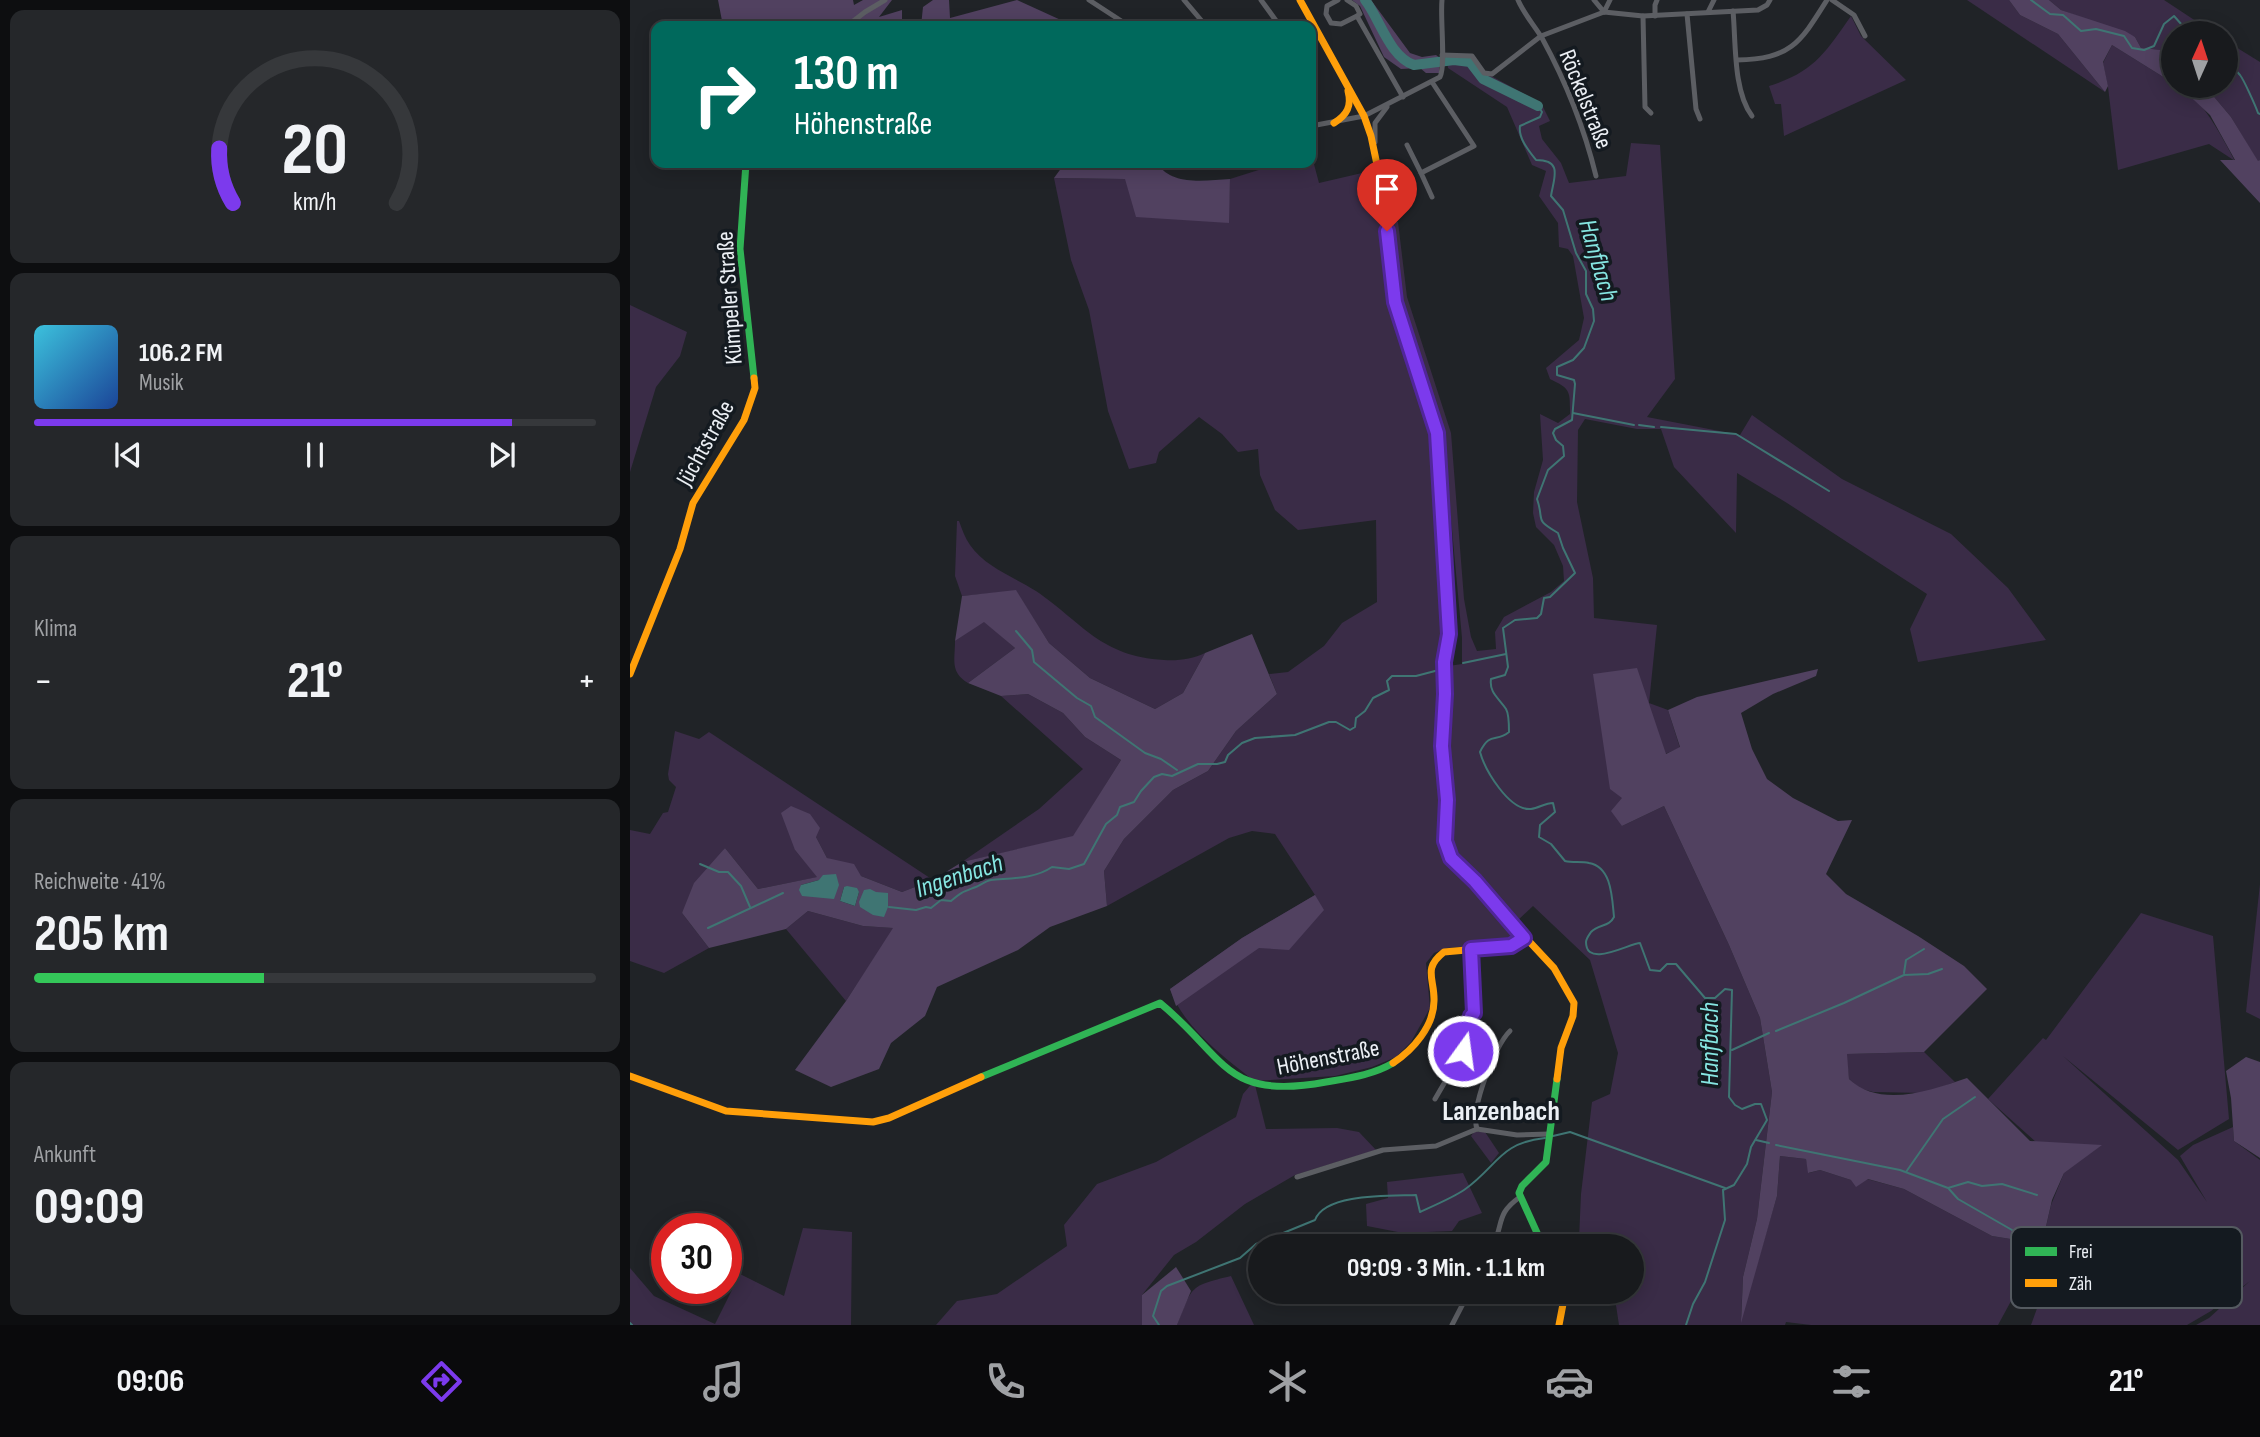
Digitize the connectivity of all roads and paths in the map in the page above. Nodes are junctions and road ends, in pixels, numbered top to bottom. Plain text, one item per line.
1 (885, 0) edge
2 (1089, 0) edge
3 (1184, 0) edge
4 (1261, 0) edge
5 (1300, 0) edge
6 (1338, 0) edge
7 (1347, 0) edge
8 (1442, 0) edge
9 (1518, 0) edge
10 (1594, 0) edge
11 (1610, 0) edge
12 (1657, 0) edge
13 (1714, 0) edge
14 (1770, 0) edge
15 (1830, 0) edge
16 (1733, 11) junction
17 (1604, 12) junction
18 (1708, 12) junction
19 (1687, 14) junction
20 (1357, 16) junction
21 (1643, 16) junction
22 (1655, 16) junction
23 (853, 21) edge
24 (1121, 21) edge
25 (1202, 21) edge
26 (1276, 21) edge
27 (1312, 21) edge
28 (1316, 29) edge
29 (1541, 36) junction
30 (1865, 36) dead end
31 (1443, 57) junction
32 (1737, 60) junction
33 (1432, 82) junction
34 (1346, 83) junction
35 (1403, 97) junction
36 (1389, 104) junction
37 (1651, 113) dead end
38 (1364, 116) junction
39 (1752, 116) dead end
40 (1700, 119) dead end
41 (1334, 123) junction
42 (1316, 125) edge
43 (1407, 145) dead end
44 (1376, 157) junction
45 (746, 168) edge
46 (1421, 173) junction
47 (1597, 176) dead end
48 (1432, 197) dead end
49 (755, 388) joint
50 (630, 674) edge
51 (1524, 938) junction
52 (1471, 949) junction
53 (1510, 1031) dead end
54 (630, 1076) edge
55 (1435, 1099) dead end
56 (1477, 1129) junction
57 (1549, 1134) junction
58 (1297, 1178) dead end
59 (1520, 1196) junction
60 (1498, 1234) edge
61 (1538, 1234) edge
62 (1463, 1304) edge
63 (1563, 1304) edge
64 (1452, 1325) edge
65 (1559, 1325) edge

1 - 23 street
2 - 24 street
3 - 25 street
4 - 26 street
5 - 27 street
6 - 20 street
7 - 20 street
8 - 31 street
9 - 29 street, Röckelstraße
10 - 17 street
11 - 17 street
12 - 22 street
13 - 18 street
14 - 16 street
15 - 30 street
15 - 32 street
16 - 18 street
16 - 32 street
17 - 21 street
17 - 29 street
18 - 19 street
19 - 22 street
19 - 40 street
20 - 35 street
21 - 22 street
21 - 37 street
28 - 34 street
29 - 31 street, Röckelstraße
29 - 47 street, Röckelstraße
31 - 33 street
32 - 39 street
33 - 35 street
33 - 46 street
34 - 38 street
34 - 41 street
35 - 36 street
36 - 38 street
36 - 44 street
38 - 41 street
38 - 44 street
41 - 42 street
43 - 46 street
44 - 51 street
45 - 49 street, Kümpeler Straße
46 - 48 street
49 - 50 street, Jüchtstraße
51 - 52 street, Höhenstraße
51 - 57 street
52 - 54 street, Höhenstraße
52 - 55 street
53 - 56 street
56 - 57 street
56 - 58 street
57 - 59 street
59 - 60 street
59 - 61 street
62 - 64 street
63 - 65 street

